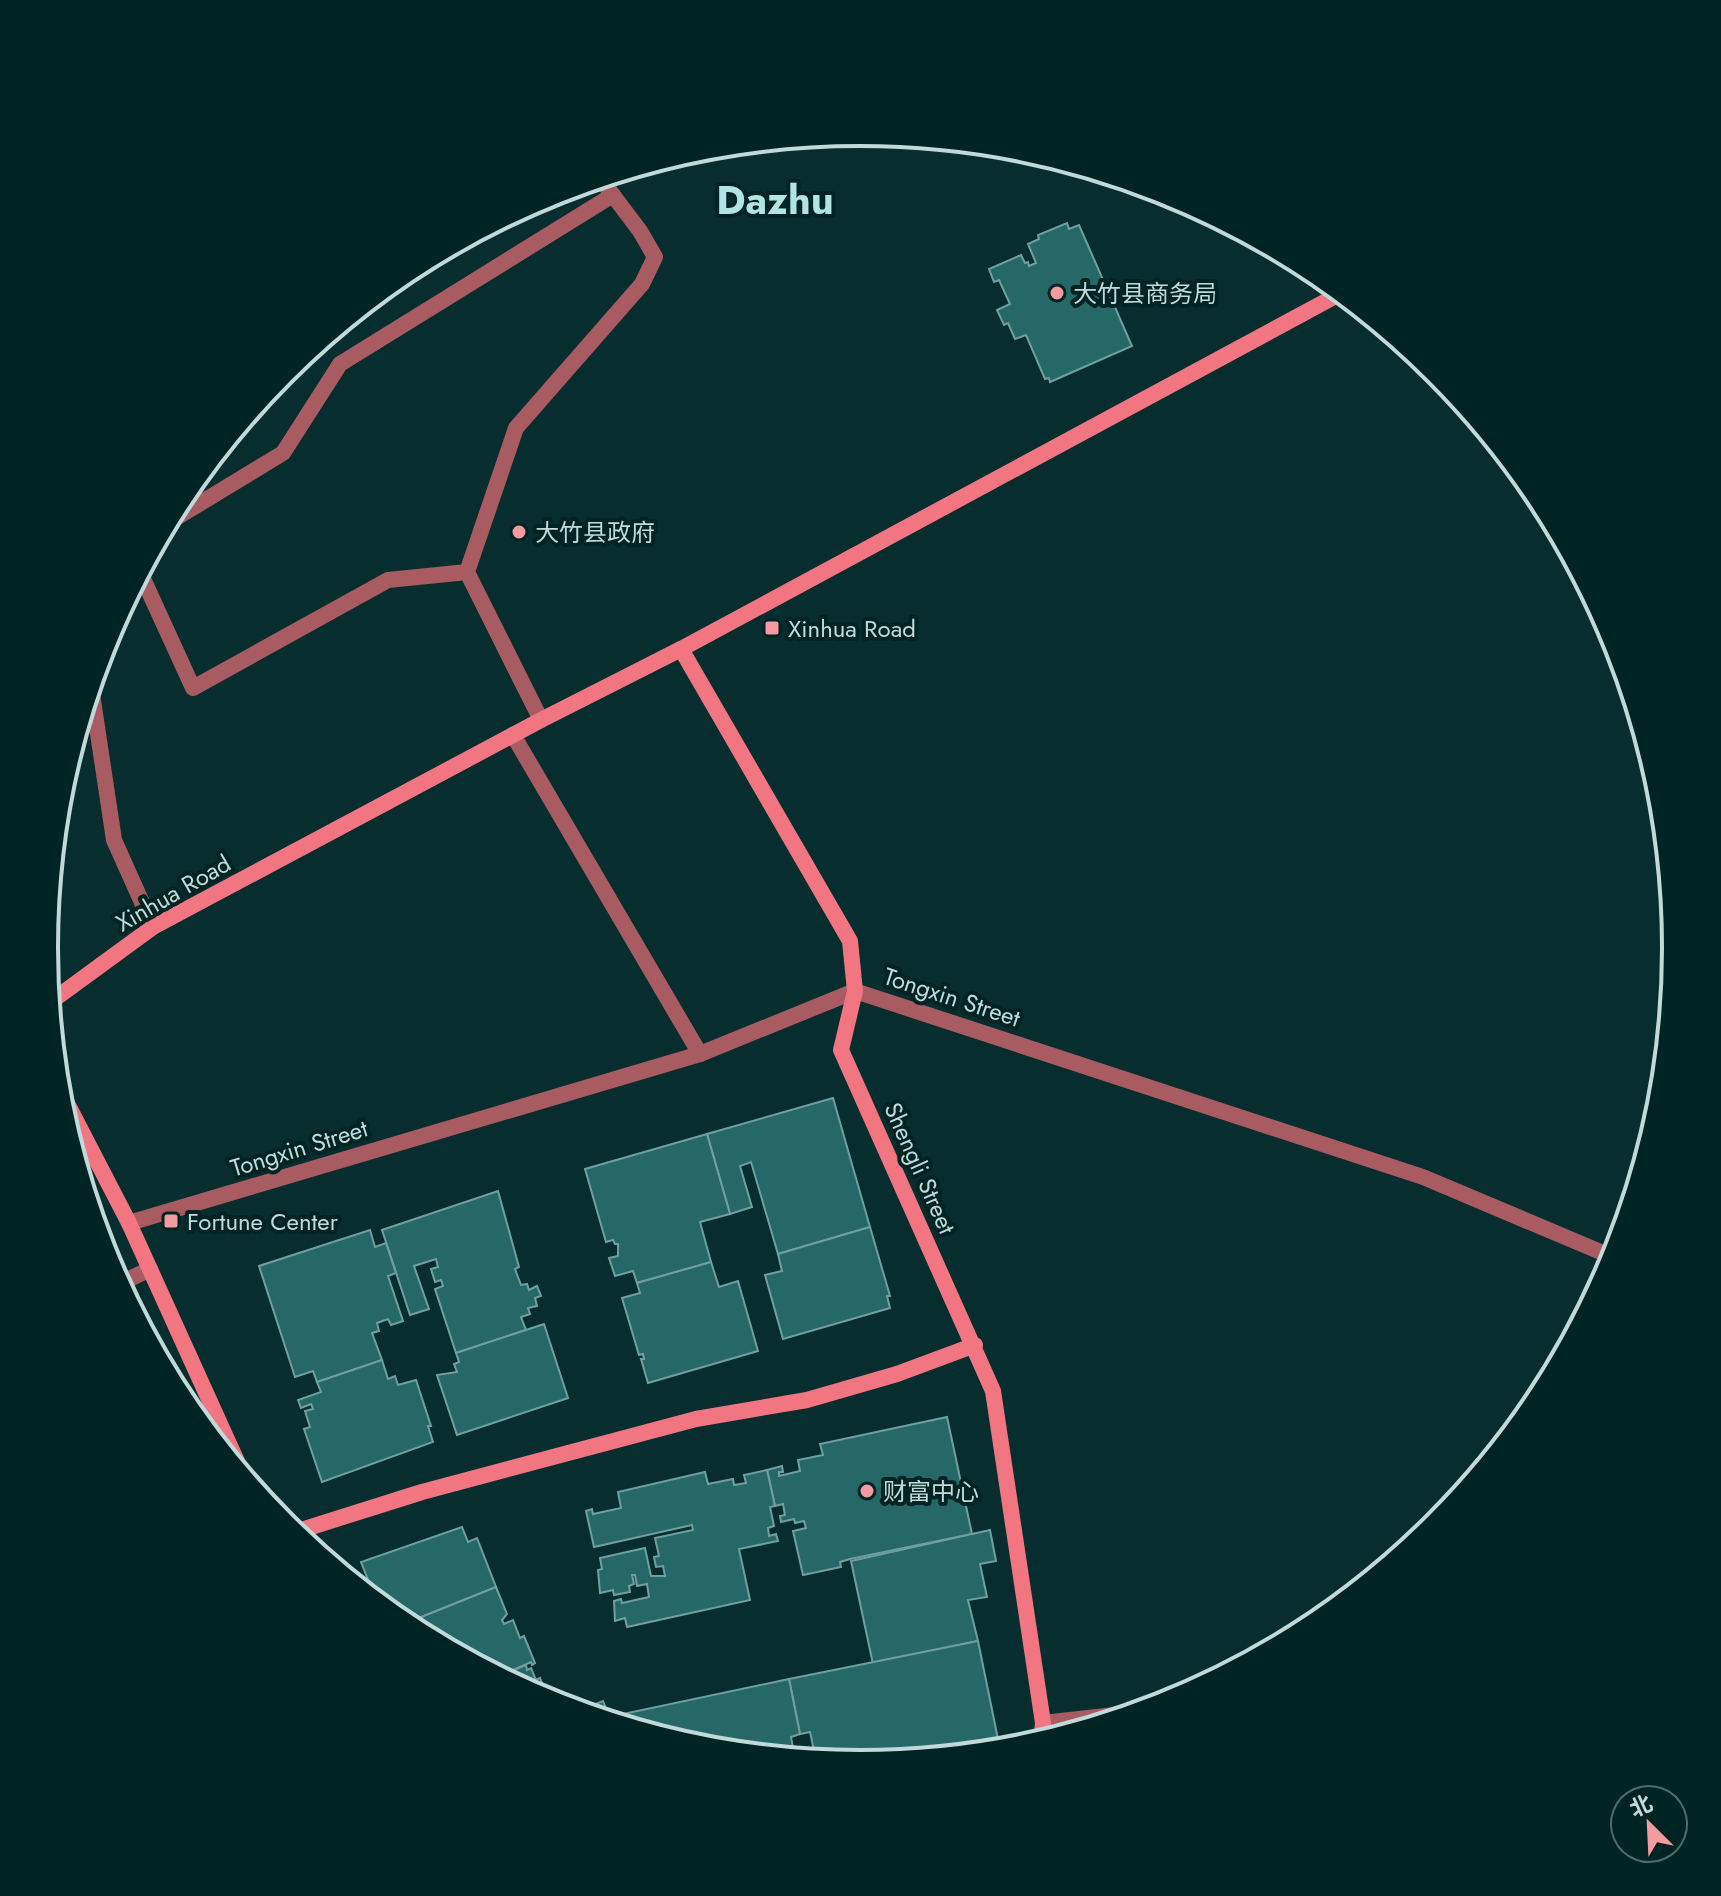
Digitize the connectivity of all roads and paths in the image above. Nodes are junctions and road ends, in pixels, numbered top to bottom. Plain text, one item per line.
1 (607, 187) edge
2 (613, 195) junction
3 (1331, 298) edge
4 (188, 511) edge
5 (467, 572) junction
6 (146, 584) edge
7 (681, 649) junction
8 (95, 710) edge
9 (541, 720) junction
10 (513, 735) junction
11 (153, 927) junction
12 (855, 991) junction
13 (60, 995) edge
14 (700, 1054) junction
15 (77, 1123) edge
16 (129, 1223) junction
17 (1603, 1253) edge
18 (150, 1269) junction
19 (130, 1279) edge
20 (975, 1345) junction
21 (228, 1442) edge
22 (307, 1528) edge
23 (1083, 1719) edge
24 (1043, 1723) junction
25 (1042, 1729) edge

1 - 2 street
2 - 4 street
2 - 5 street
3 - 7 street, Xinhua Road
5 - 6 street
5 - 9 street
7 - 9 street, Xinhua Road
7 - 12 street, Shengli Street
8 - 11 street
9 - 10 street, Xinhua Road
10 - 11 street, Xinhua Road
10 - 14 street
11 - 13 street, Xinhua Road
12 - 14 street, Tongxin Street
12 - 17 street, Tongxin Street
12 - 20 street, Shengli Street
14 - 16 street, Tongxin Street
15 - 16 street
16 - 18 street
18 - 19 street
18 - 21 street
20 - 22 street
20 - 24 street, Shengli Street
23 - 24 street
24 - 25 street, Shengli Street

